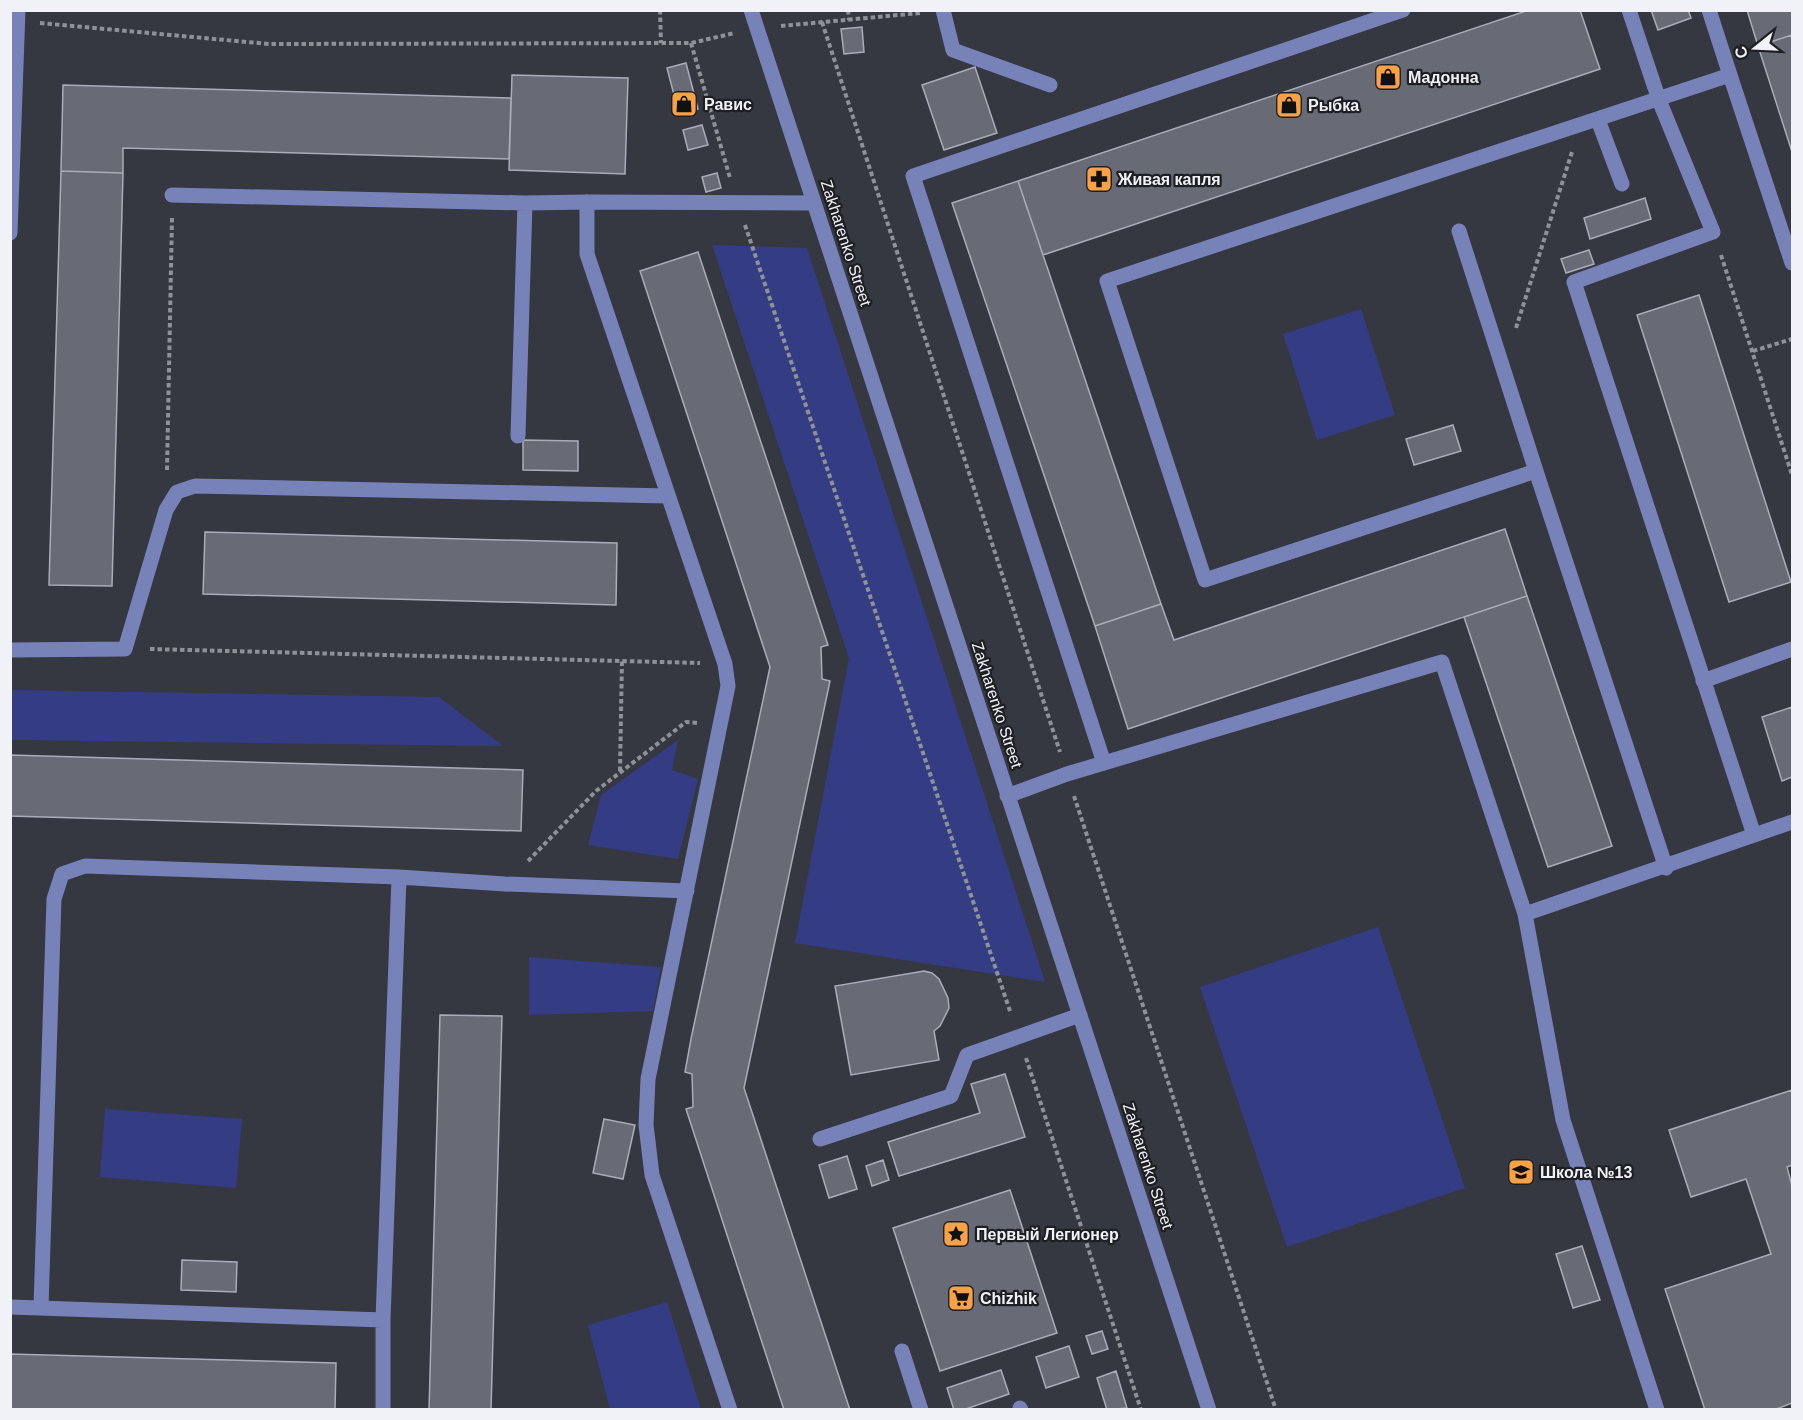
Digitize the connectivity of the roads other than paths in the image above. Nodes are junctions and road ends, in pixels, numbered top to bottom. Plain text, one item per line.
1 (752, 10) edge
2 (1403, 10) edge
3 (1629, 10) edge
4 (1709, 10) edge
5 (943, 11) edge
6 (18, 16) edge
7 (1730, 75) junction
8 (1050, 85) dead end
9 (1659, 100) junction
10 (12, 113) edge
11 (1598, 120) junction
12 (1622, 184) dead end
13 (172, 195) road end
14 (587, 202) junction
15 (525, 203) junction
16 (814, 203) junction
17 (1459, 231) dead end
18 (10, 233) edge
19 (1792, 263) edge
20 (518, 436) dead end
21 (1536, 471) junction
22 (668, 496) junction
23 (1792, 649) edge
24 (10, 650) edge
25 (1703, 681) junction
26 (1104, 762) junction
27 (1008, 796) junction
28 (1792, 822) edge
29 (1754, 835) junction
30 (1665, 868) junction
31 (399, 877) junction
32 (687, 891) junction
33 (1525, 915) junction
34 (1080, 1015) junction
35 (820, 1139) dead end
36 (10, 1307) edge
37 (41, 1307) junction
38 (383, 1320) junction
39 (902, 1351) dead end
40 (1206, 1409) edge
41 (383, 1410) edge
42 (730, 1410) edge
43 (921, 1410) edge
44 (1657, 1410) edge

1 - 16 street, Zakharenko Street
2 - 26 street
3 - 9 street
4 - 7 street
5 - 8 street
6 - 10 street
7 - 9 street
7 - 19 street
9 - 11 street
9 - 25 street
10 - 18 street
11 - 12 street
11 - 21 street
13 - 15 street
14 - 15 street
14 - 16 street
14 - 22 street
15 - 20 street
16 - 27 street, Zakharenko Street
17 - 21 street
21 - 30 street
22 - 24 street
22 - 32 street
23 - 25 street
25 - 29 street
26 - 27 street
26 - 33 street
27 - 34 street, Zakharenko Street
28 - 29 street
29 - 30 street
30 - 33 street
31 - 32 street
31 - 37 street
31 - 38 street
32 - 42 street
33 - 44 street
34 - 35 street
34 - 40 street, Zakharenko Street
36 - 37 street
37 - 38 street
38 - 41 street
39 - 43 street

